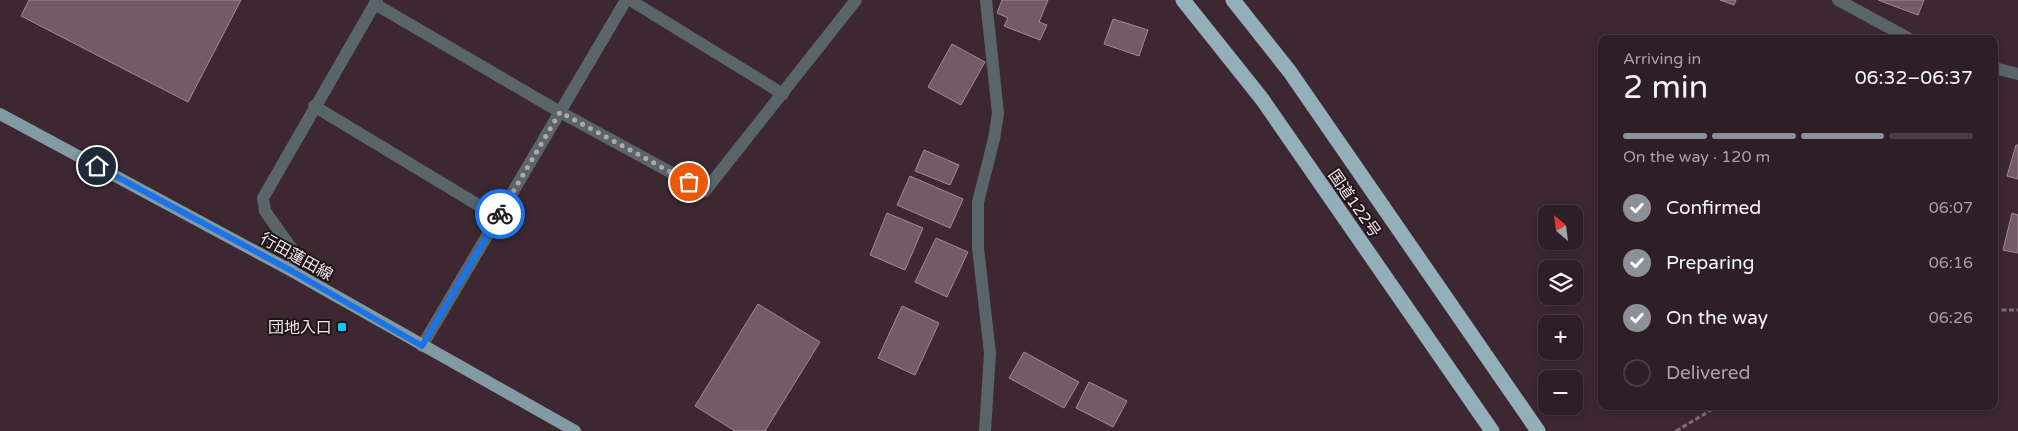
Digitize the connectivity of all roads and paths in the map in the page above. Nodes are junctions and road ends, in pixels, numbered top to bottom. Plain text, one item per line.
1 (626, 0) edge
2 (630, 0) edge
3 (856, 0) edge
4 (986, 0) edge
5 (1183, 0) edge
6 (1232, 0) edge
7 (1838, 0) edge
8 (376, 2) edge
9 (1903, 35) edge
10 (1998, 69) edge
11 (2018, 74) edge
12 (783, 94) junction
13 (314, 106) junction
14 (560, 112) junction
15 (0, 114) edge
16 (498, 217) junction
17 (290, 270) junction
18 (1998, 310) edge
19 (2018, 310) edge
20 (422, 346) junction
21 (1711, 410) edge
22 (575, 431) edge
23 (985, 431) edge
24 (1492, 431) edge
25 (1538, 431) edge
26 (1676, 431) edge

1 - 14 street
2 - 12 street
3 - 12 street
4 - 23 street
5 - 24 highway, 国道122号
6 - 25 highway, 国道122号
7 - 9 street
8 - 13 street
8 - 14 street
10 - 11 street
12 - 14 street
13 - 16 street
13 - 17 street
14 - 16 street
15 - 17 main road, 行田蓮田線
16 - 20 street
17 - 20 main road, 行田蓮田線
18 - 19 path
20 - 22 main road, 行田蓮田線
21 - 26 path

